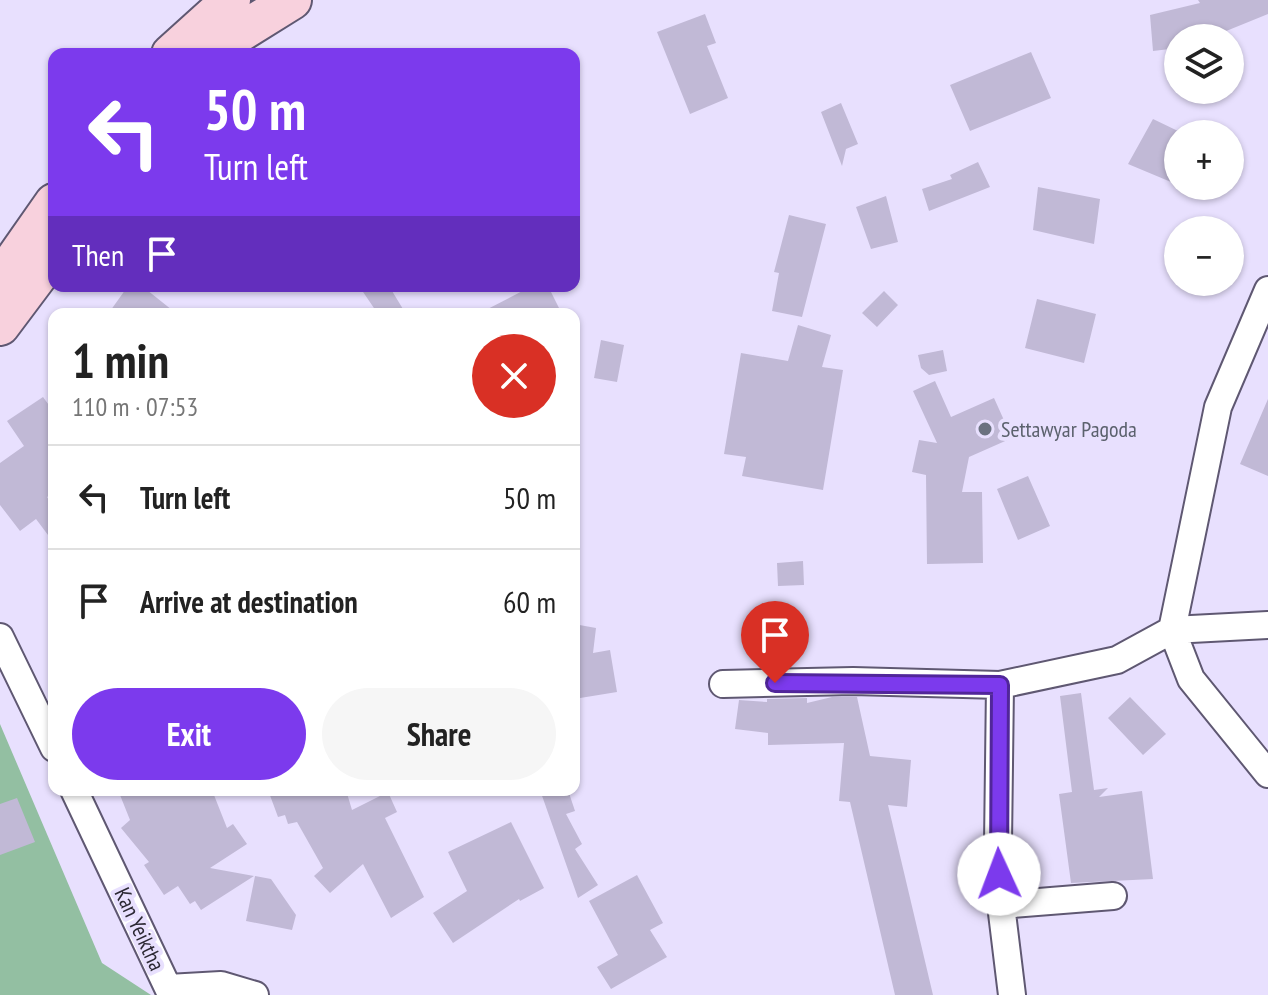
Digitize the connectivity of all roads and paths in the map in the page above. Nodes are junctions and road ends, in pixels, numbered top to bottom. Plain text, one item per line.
1 (292, 0) edge
2 (218, 21) edge
3 (180, 48) edge
4 (48, 212) edge
5 (48, 262) edge
6 (0, 280) edge
7 (1268, 290) edge
8 (0, 326) edge
9 (1268, 625) edge
10 (1172, 630) junction
11 (0, 637) edge
12 (723, 684) dead end
13 (1000, 685) junction
14 (48, 736) edge
15 (1268, 774) edge
16 (77, 796) edge
17 (1113, 896) dead end
18 (1001, 905) junction
19 (166, 991) edge
20 (255, 995) edge
21 (1012, 995) edge

1 - 2 main road
2 - 3 main road
4 - 6 main road
5 - 8 main road
7 - 10 street
9 - 10 street
10 - 13 street
10 - 15 street
11 - 14 street
12 - 13 street
13 - 18 street
16 - 19 street, Kan Yeiktha
17 - 18 street
18 - 21 street
19 - 20 street, Kan Yeiktha

